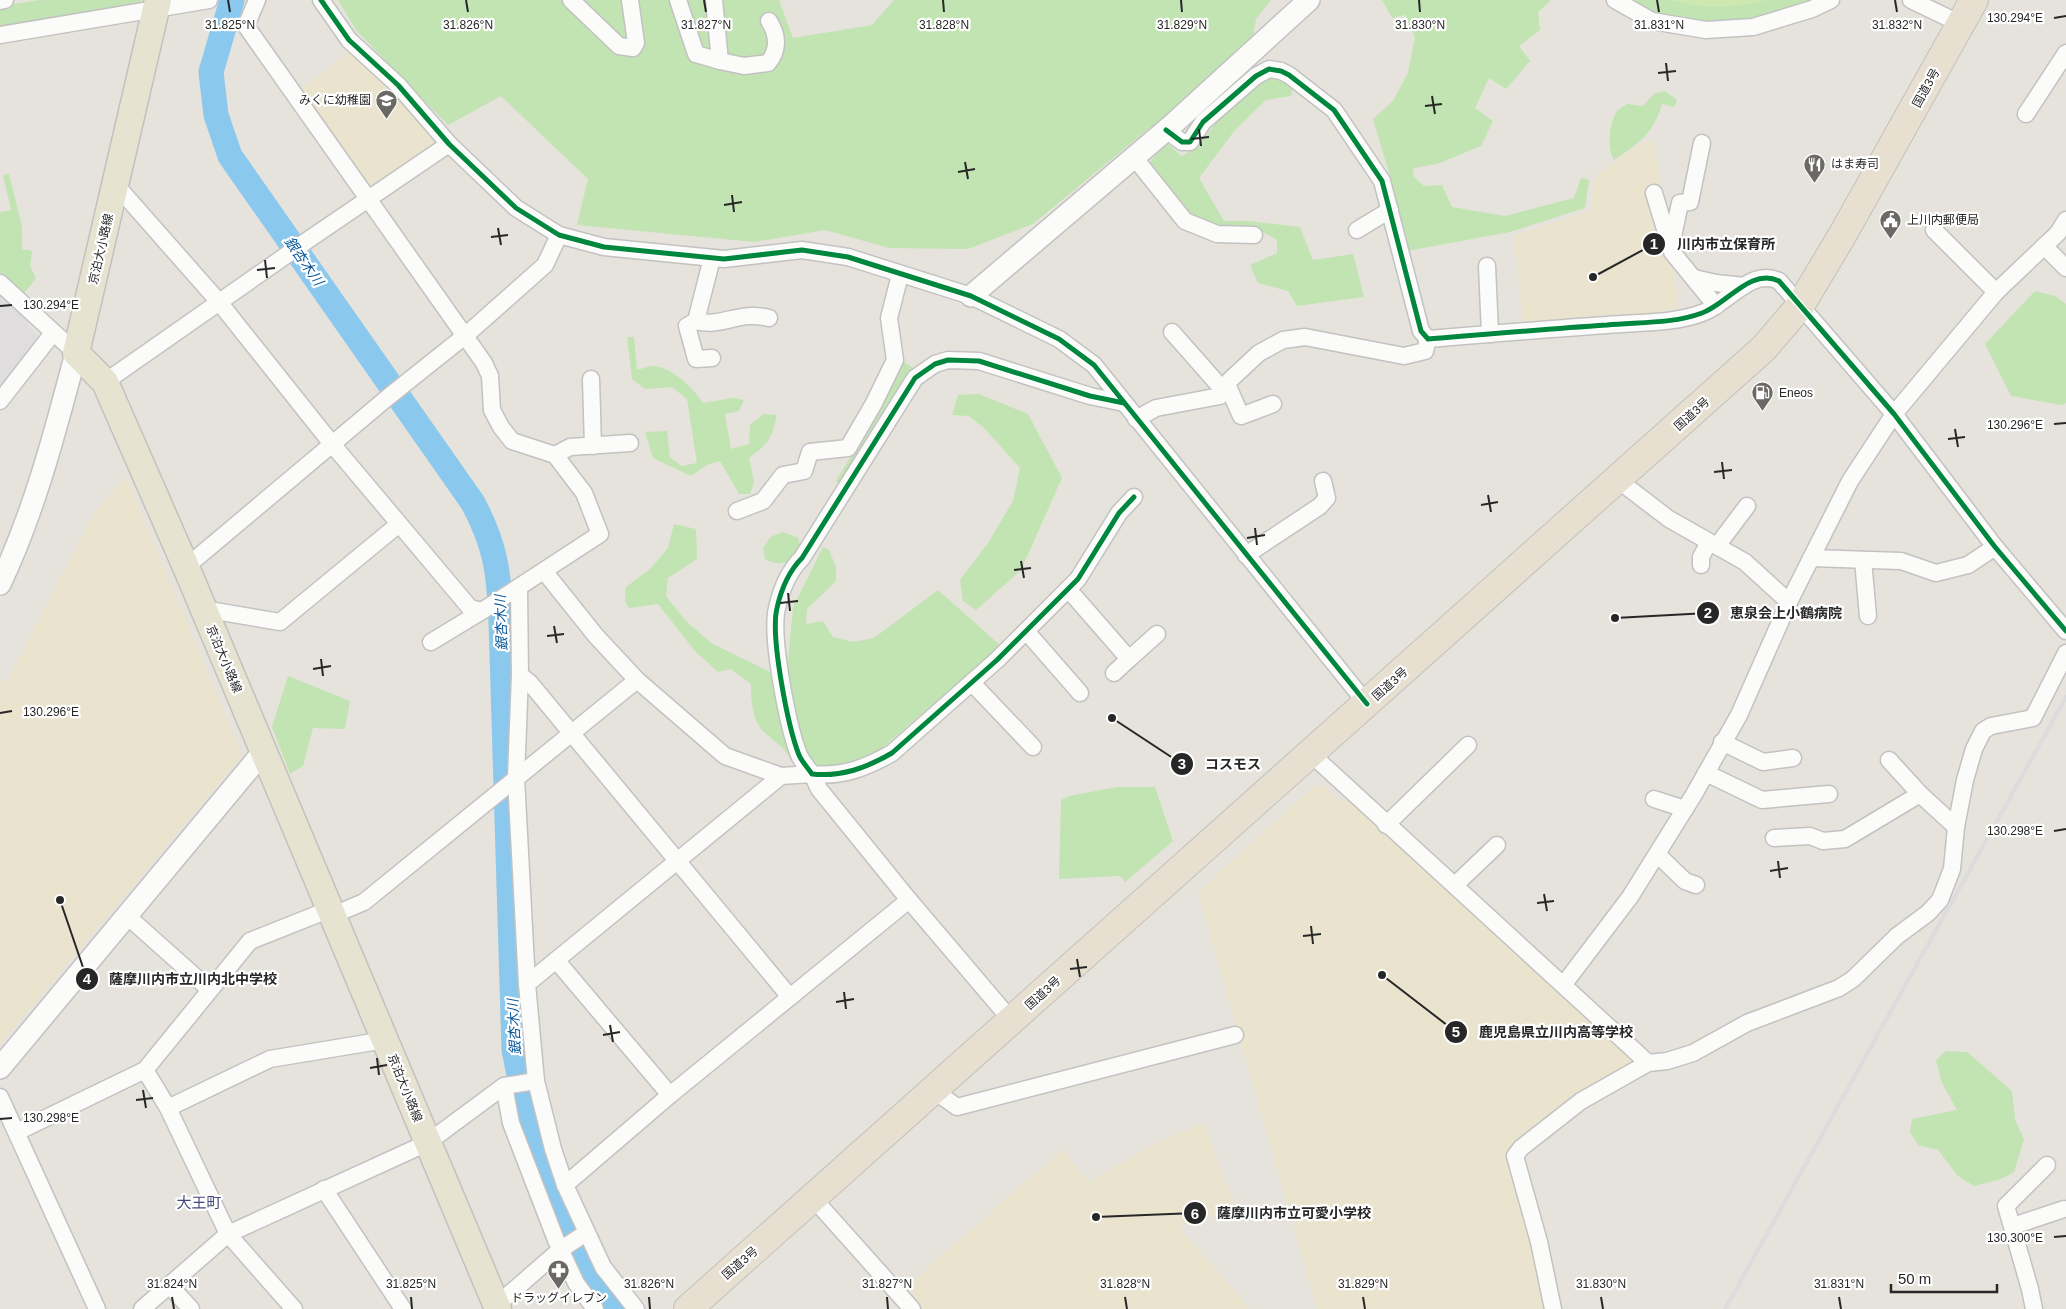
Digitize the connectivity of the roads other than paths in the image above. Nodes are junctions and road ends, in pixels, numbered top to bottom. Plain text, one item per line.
1 (5, 0) edge
2 (209, 0) edge
3 (257, 0) edge
4 (320, 0) edge
5 (571, 0) edge
6 (630, 0) edge
7 (678, 0) edge
8 (714, 0) edge
9 (1308, 0) edge
10 (1615, 0) edge
11 (1831, 0) edge
12 (1911, 0) edge
13 (1974, 0) edge
14 (0, 1) edge
15 (157, 4) edge
16 (768, 20) dead end
17 (1961, 24) junction
18 (0, 35) edge
19 (2066, 53) edge
20 (720, 62) junction
21 (2026, 114) dead end
22 (1166, 130) junction
23 (1702, 143) dead end
24 (450, 144) junction
25 (1134, 157) junction
26 (116, 185) junction
27 (1654, 193) dead end
28 (368, 198) junction
29 (1390, 210) junction
30 (2066, 220) edge
31 (1357, 230) dead end
32 (1934, 230) dead end
33 (559, 235) junction
34 (1254, 235) dead end
35 (2044, 246) junction
36 (1671, 248) junction
37 (712, 258) junction
38 (1487, 266) dead end
39 (2066, 268) edge
40 (900, 275) junction
41 (1694, 278) junction
42 (0, 283) edge
43 (1744, 286) junction
44 (1996, 292) junction
45 (970, 296) junction
46 (219, 302) junction
47 (1716, 306) junction
48 (1800, 306) junction
49 (769, 318) dead end
50 (696, 321) junction
51 (1172, 332) dead end
52 (53, 333) junction
53 (1490, 334) junction
54 (466, 336) junction
55 (1428, 339) junction
56 (76, 353) junction
57 (712, 358) dead end
58 (591, 379) dead end
59 (105, 382) junction
60 (1225, 387) junction
61 (0, 401) edge
62 (1124, 403) junction
63 (1273, 404) dead end
64 (1894, 414) junction
65 (1136, 419) junction
66 (630, 443) dead end
67 (332, 444) junction
68 (593, 446) junction
69 (555, 455) junction
70 (1618, 480) junction
71 (1323, 481) dead end
72 (1134, 497) dead end
73 (1747, 506) dead end
74 (737, 511) dead end
75 (399, 524) junction
76 (1713, 544) junction
77 (1995, 547) junction
78 (1246, 555) junction
79 (1811, 558) junction
80 (1863, 560) junction
81 (1701, 565) dead end
82 (186, 567) junction
83 (544, 571) junction
84 (0, 584) edge
85 (516, 589) junction
86 (1068, 589) junction
87 (1789, 602) junction
88 (486, 608) junction
89 (203, 609) junction
90 (1868, 616) dead end
91 (1026, 631) junction
92 (2066, 631) edge
93 (1157, 634) dead end
94 (431, 642) dead end
95 (2066, 653) edge
96 (1129, 659) junction
97 (1114, 674) dead end
98 (520, 675) junction
99 (637, 680) junction
100 (972, 683) junction
101 (1080, 693) dead end
102 (1367, 704) junction
103 (571, 733) junction
104 (1722, 742) junction
105 (1468, 745) dead end
106 (1033, 747) dead end
107 (263, 752) junction
108 (1310, 753) junction
109 (1793, 758) dead end
110 (1889, 760) dead end
111 (1706, 773) junction
112 (812, 774) junction
113 (781, 776) junction
114 (513, 780) junction
115 (1829, 794) dead end
116 (1920, 794) junction
117 (1654, 799) dead end
118 (1685, 810) junction
119 (1386, 825) junction
120 (1956, 827) junction
121 (1774, 838) dead end
122 (1497, 845) dead end
123 (1658, 854) junction
124 (678, 860) junction
125 (1455, 884) junction
126 (1696, 885) dead end
127 (909, 900) junction
128 (330, 913) junction
129 (126, 915) junction
130 (556, 960) junction
131 (527, 984) junction
132 (1564, 984) junction
133 (209, 989) junction
134 (790, 997) junction
135 (1012, 1021) junction
136 (1235, 1035) dead end
137 (385, 1040) junction
138 (1648, 1063) junction
139 (0, 1068) edge
140 (145, 1070) junction
141 (534, 1081) junction
142 (507, 1085) junction
143 (933, 1090) junction
144 (670, 1095) junction
145 (0, 1097) edge
146 (168, 1108) junction
147 (17, 1132) junction
148 (427, 1143) junction
149 (2047, 1165) dead end
150 (565, 1185) junction
151 (324, 1189) junction
152 (813, 1198) junction
153 (2064, 1209) dead end
154 (2013, 1226) junction
155 (228, 1234) junction
156 (584, 1234) junction
157 (563, 1249) junction
158 (170, 1286) junction
159 (495, 1308) edge
160 (97, 1309) edge
161 (142, 1309) edge
162 (191, 1309) edge
163 (294, 1309) edge
164 (403, 1309) edge
165 (595, 1309) edge
166 (636, 1309) edge
167 (688, 1309) edge
168 (912, 1309) edge
169 (1554, 1309) edge
170 (2034, 1309) edge

1 - 14 street
2 - 15 street
3 - 28 street
4 - 24 street
5 - 6 street
7 - 20 street
8 - 20 street
9 - 22 street
10 - 11 street
12 - 17 street
13 - 17 highway, 国道3号
15 - 18 street
15 - 26 main road, 京泊大小路線
16 - 20 street
17 - 48 highway, 国道3号
19 - 21 street
22 - 25 street
22 - 29 street
23 - 36 street
24 - 28 street
24 - 33 street
25 - 34 street
25 - 45 street
26 - 46 street
26 - 56 main road, 京泊大小路線
27 - 36 street
28 - 46 street
28 - 54 street
29 - 31 street
29 - 55 street
30 - 35 street
32 - 44 street
33 - 37 street
33 - 54 street
35 - 39 street
35 - 44 street
36 - 41 street
37 - 40 street
37 - 50 street
38 - 53 street
40 - 45 street
40 - 74 street
41 - 43 street
41 - 47 street
42 - 52 street
43 - 47 street
43 - 48 street
44 - 64 street
45 - 62 street
46 - 59 street
46 - 67 street
47 - 53 street
48 - 64 street
48 - 70 highway, 国道3号
49 - 50 street
50 - 57 street
51 - 60 street
52 - 56 street
52 - 61 street
53 - 55 street
54 - 67 street
54 - 69 street
55 - 60 street
56 - 59 main road, 京泊大小路線
56 - 84 street
58 - 68 street
59 - 82 main road, 京泊大小路線
60 - 63 street
60 - 65 street
62 - 65 street
62 - 112 street
64 - 77 street
64 - 79 street
65 - 78 street
66 - 68 street
67 - 75 street
67 - 82 street
68 - 69 street
69 - 83 street
70 - 76 street
70 - 102 highway, 国道3号
71 - 78 street
72 - 86 street
73 - 76 street
75 - 88 street
75 - 89 street
76 - 81 street
76 - 87 street
77 - 80 street
77 - 92 street
78 - 102 street
79 - 80 street
79 - 87 street
80 - 90 street
82 - 89 main road, 京泊大小路線
83 - 85 street
83 - 99 street
85 - 88 street
85 - 98 street
86 - 91 street
86 - 96 street
87 - 104 street
88 - 94 street
89 - 107 main road, 京泊大小路線
91 - 100 street
91 - 101 street
93 - 96 street
95 - 120 street
96 - 97 street
98 - 103 street
98 - 114 street
99 - 103 street
99 - 113 street
100 - 106 street
100 - 112 street
102 - 108 highway, 国道3号
103 - 114 street
103 - 124 street
104 - 109 street
104 - 111 street
105 - 119 street
107 - 128 main road, 京泊大小路線
107 - 129 street
108 - 119 street
108 - 135 highway, 国道3号
110 - 116 street
111 - 115 street
111 - 118 street
112 - 113 street
112 - 127 street
113 - 124 street
114 - 128 street
114 - 131 street
116 - 120 street
116 - 121 street
117 - 118 street
118 - 123 street
119 - 125 street
120 - 138 street
122 - 125 street
123 - 126 street
123 - 132 street
124 - 130 street
124 - 134 street
125 - 132 street
127 - 134 street
127 - 135 street
128 - 133 street
128 - 137 main road, 京泊大小路線
129 - 133 street
129 - 139 street
130 - 131 street
130 - 144 street
131 - 141 street
132 - 138 street
133 - 140 street
134 - 144 street
135 - 143 highway, 国道3号
136 - 143 street
137 - 146 street
137 - 148 main road, 京泊大小路線
138 - 169 street
140 - 146 street
140 - 147 street
141 - 142 street
141 - 150 street
142 - 148 street
142 - 157 street
143 - 152 highway, 国道3号
144 - 150 street
145 - 147 street
146 - 155 street
147 - 160 street
148 - 151 street
148 - 159 main road, 京泊大小路線
149 - 154 street
150 - 156 street
151 - 155 street
151 - 164 street
152 - 167 highway, 国道3号
152 - 168 street
153 - 154 street
154 - 170 street
155 - 158 street
155 - 163 street
156 - 157 street
156 - 166 street
157 - 159 street
157 - 165 street
158 - 161 street
158 - 162 street

